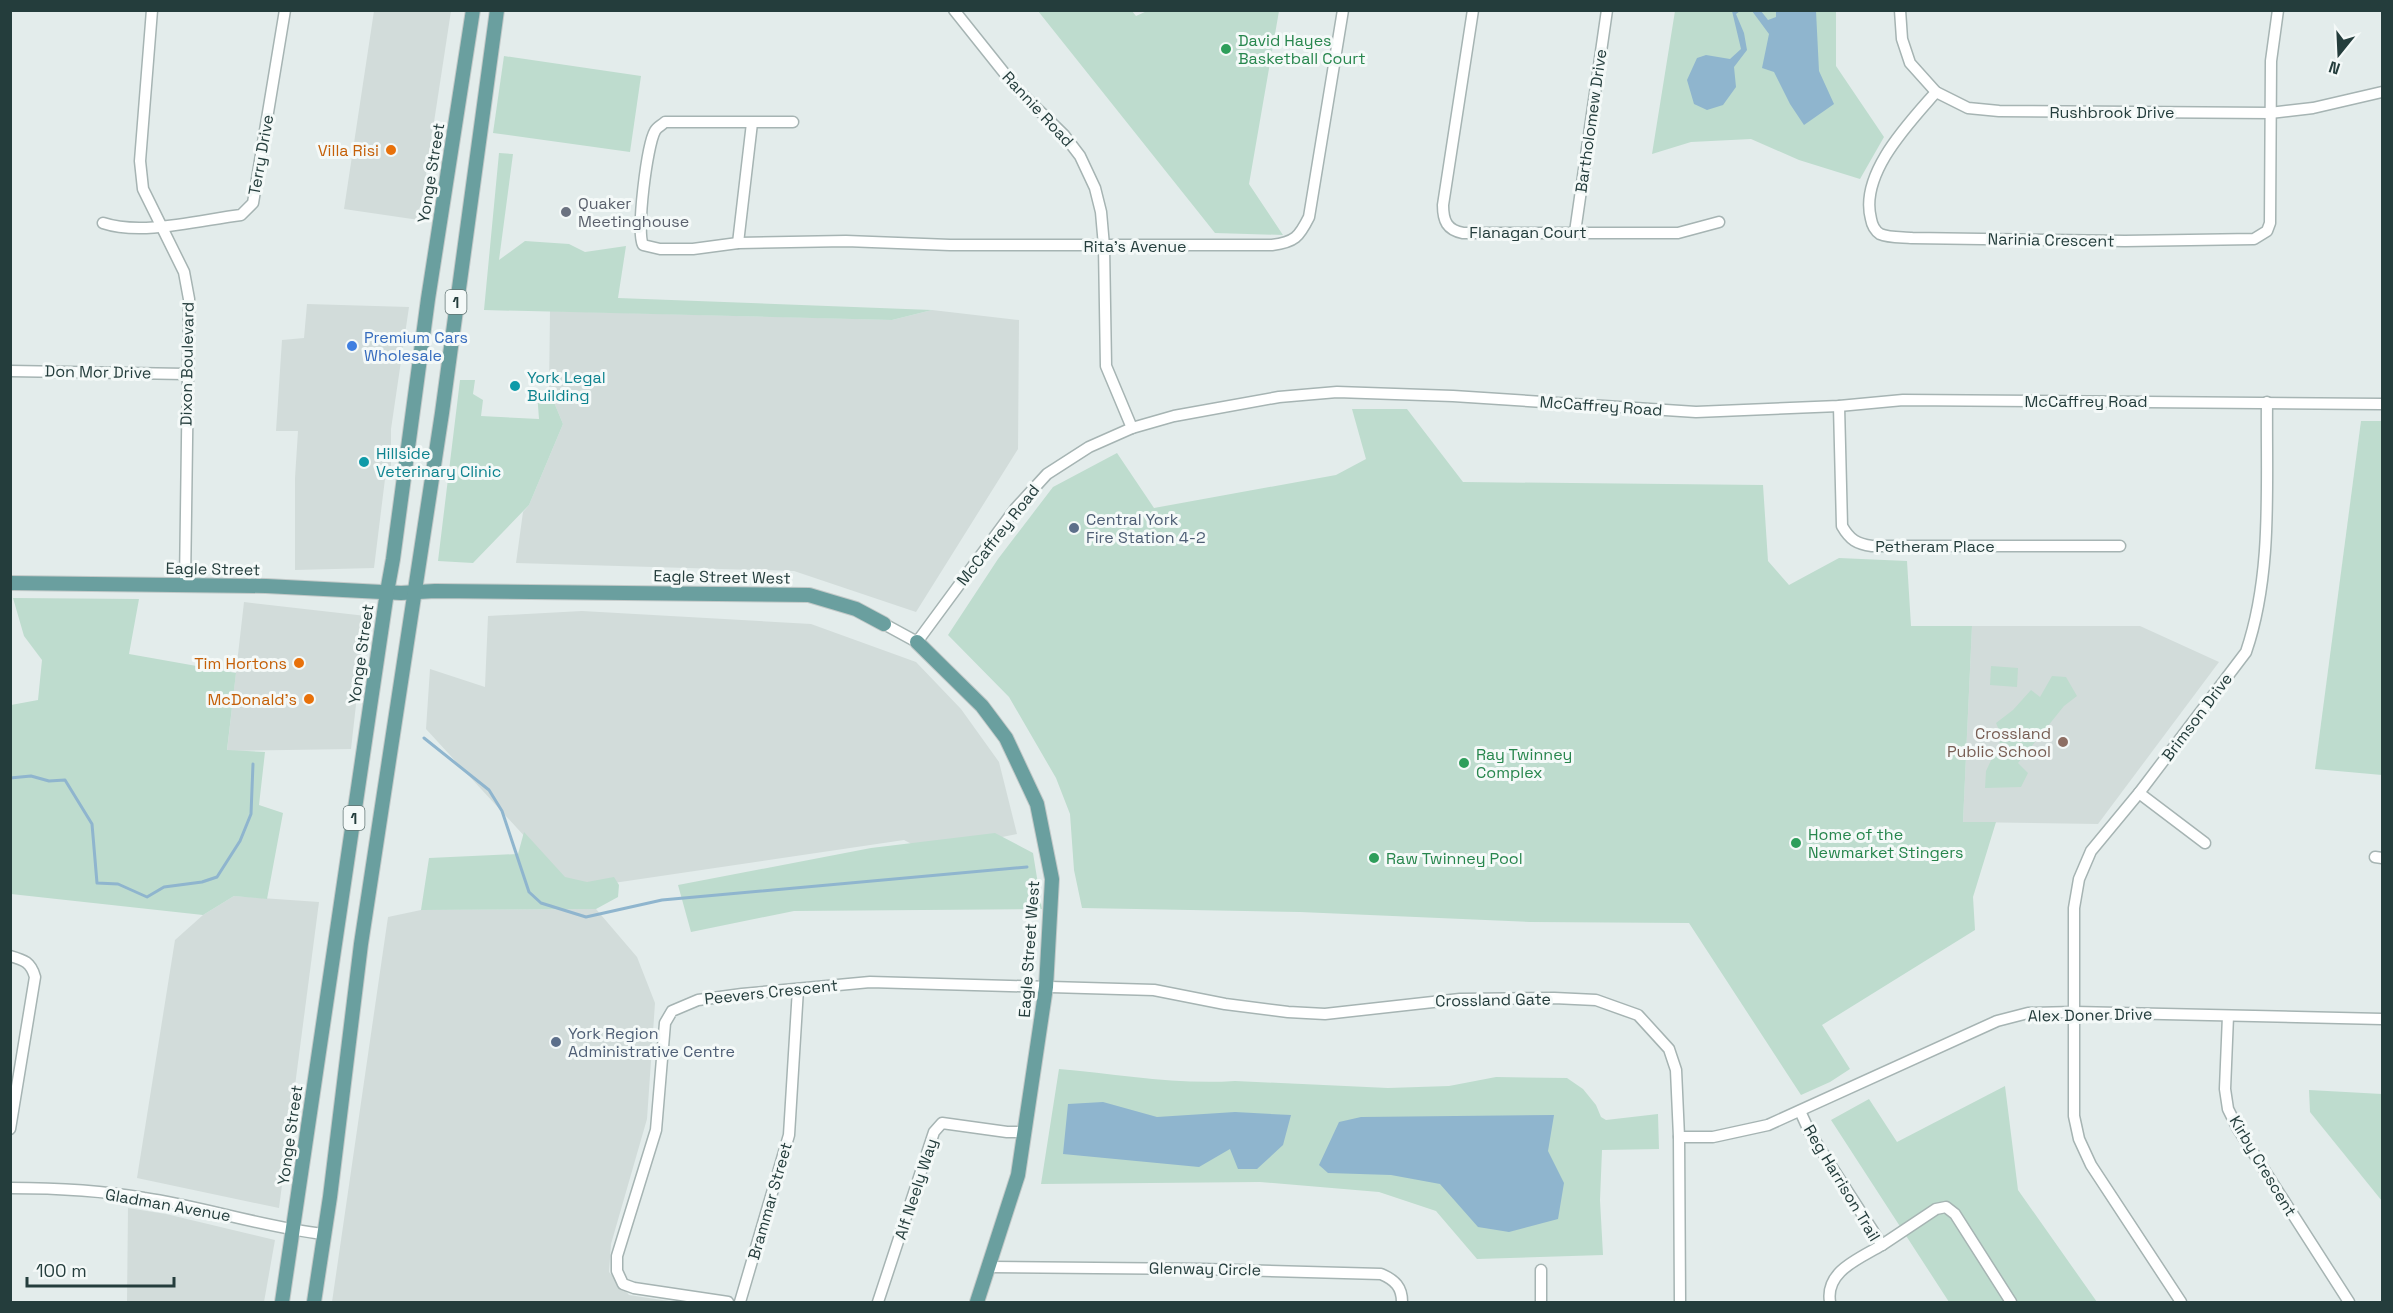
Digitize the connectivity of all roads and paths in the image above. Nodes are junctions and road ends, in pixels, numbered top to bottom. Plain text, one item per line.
1 (152, 10) edge
2 (285, 10) edge
3 (473, 10) edge
4 (497, 10) edge
5 (954, 10) edge
6 (1343, 10) edge
7 (1473, 10) edge
8 (1607, 10) edge
9 (1899, 10) edge
10 (2277, 10) edge
11 (1936, 92) junction
12 (2382, 92) edge
13 (2270, 113) junction
14 (793, 122) dead end
15 (752, 123) junction
16 (1719, 222) dead end
17 (103, 223) dead end
18 (161, 226) junction
19 (1575, 232) junction
20 (738, 243) junction
21 (1104, 246) junction
22 (10, 371) edge
23 (186, 374) junction
24 (2267, 402) junction
25 (2382, 404) edge
26 (1839, 406) junction
27 (1132, 428) junction
28 (2120, 546) dead end
29 (10, 583) edge
30 (185, 584) junction
31 (387, 592) junction
32 (414, 592) junction
33 (884, 624) joint
34 (917, 642) junction
35 (2139, 793) junction
36 (2205, 843) dead end
37 (10, 956) edge
38 (1046, 987) junction
39 (798, 989) junction
40 (2074, 1012) junction
41 (2228, 1016) junction
42 (2382, 1019) edge
43 (1800, 1111) junction
44 (10, 1129) edge
45 (1025, 1132) junction
46 (1679, 1137) junction
47 (10, 1188) edge
48 (294, 1231) junction
49 (324, 1234) junction
50 (1882, 1245) junction
51 (990, 1266) junction
52 (1541, 1270) dead end
53 (282, 1302) edge
54 (314, 1302) edge
55 (728, 1302) edge
56 (740, 1302) edge
57 (878, 1302) edge
58 (977, 1302) edge
59 (1402, 1302) edge
60 (1541, 1302) edge
61 (1680, 1302) edge
62 (1830, 1302) edge
63 (2011, 1302) edge
64 (2181, 1302) edge
65 (2349, 1302) edge

1 - 18 street, Dixon Boulevard
2 - 18 street, Terry Drive
3 - 31 main road, Yonge Street / 1
4 - 32 main road, 1
5 - 21 street, Rannie Road
6 - 21 street, Rita's Avenue
7 - 19 street, Flanagan Court
8 - 19 street, Bartholomew Drive
9 - 11 street, Rushbrook Drive
10 - 13 street
11 - 13 street, Rushbrook Drive
11 - 13 street, Narinia Crescent
12 - 13 street, Rushbrook Drive
14 - 15 street
15 - 20 street
15 - 20 street, Rita's Avenue
16 - 19 street, Flanagan Court
17 - 18 street, Terry Drive
18 - 23 street, Dixon Boulevard
20 - 21 street, Rita's Avenue
21 - 27 street, Rannie Road
22 - 23 street, Don Mor Drive
23 - 30 street, Dixon Boulevard
24 - 25 street, McCaffrey Road
24 - 26 street, McCaffrey Road
24 - 35 street, Brimson Drive
26 - 27 street, McCaffrey Road
26 - 28 street, Petheram Place
27 - 34 street, McCaffrey Road
29 - 30 main road, Eagle Street
30 - 31 main road, Eagle Street
31 - 32 main road, Eagle Street
31 - 48 main road, Yonge Street / 1
32 - 33 main road, Eagle Street West
32 - 49 main road, 1
33 - 34 street, Eagle Street West
34 - 38 main road, Eagle Street West
35 - 36 street
35 - 40 street, Brimson Drive
37 - 44 street
38 - 39 street, Peevers Crescent
38 - 45 main road, Eagle Street West
38 - 46 street, Crossland Gate
39 - 55 street, Peevers Crescent
39 - 56 street, Brammar Street
40 - 41 street, Alex Doner Drive
40 - 43 street, Alex Doner Drive
40 - 64 street
41 - 42 street, Alex Doner Drive
41 - 65 street, Kirby Crescent
43 - 46 street, Alex Doner Drive
43 - 50 street, Reg Harrison Trail
45 - 51 main road, Eagle Street West
45 - 57 street, Alf Neely Way
46 - 61 street, Crossland Gate
47 - 48 street, Gladman Avenue
48 - 49 street, Gladman Avenue
48 - 53 main road, Yonge Street / 1
49 - 54 main road, 1
50 - 62 street, Reg Harrison Trail
50 - 63 street
51 - 58 main road, Eagle Street West
51 - 59 street, Glenway Circle
52 - 60 street

